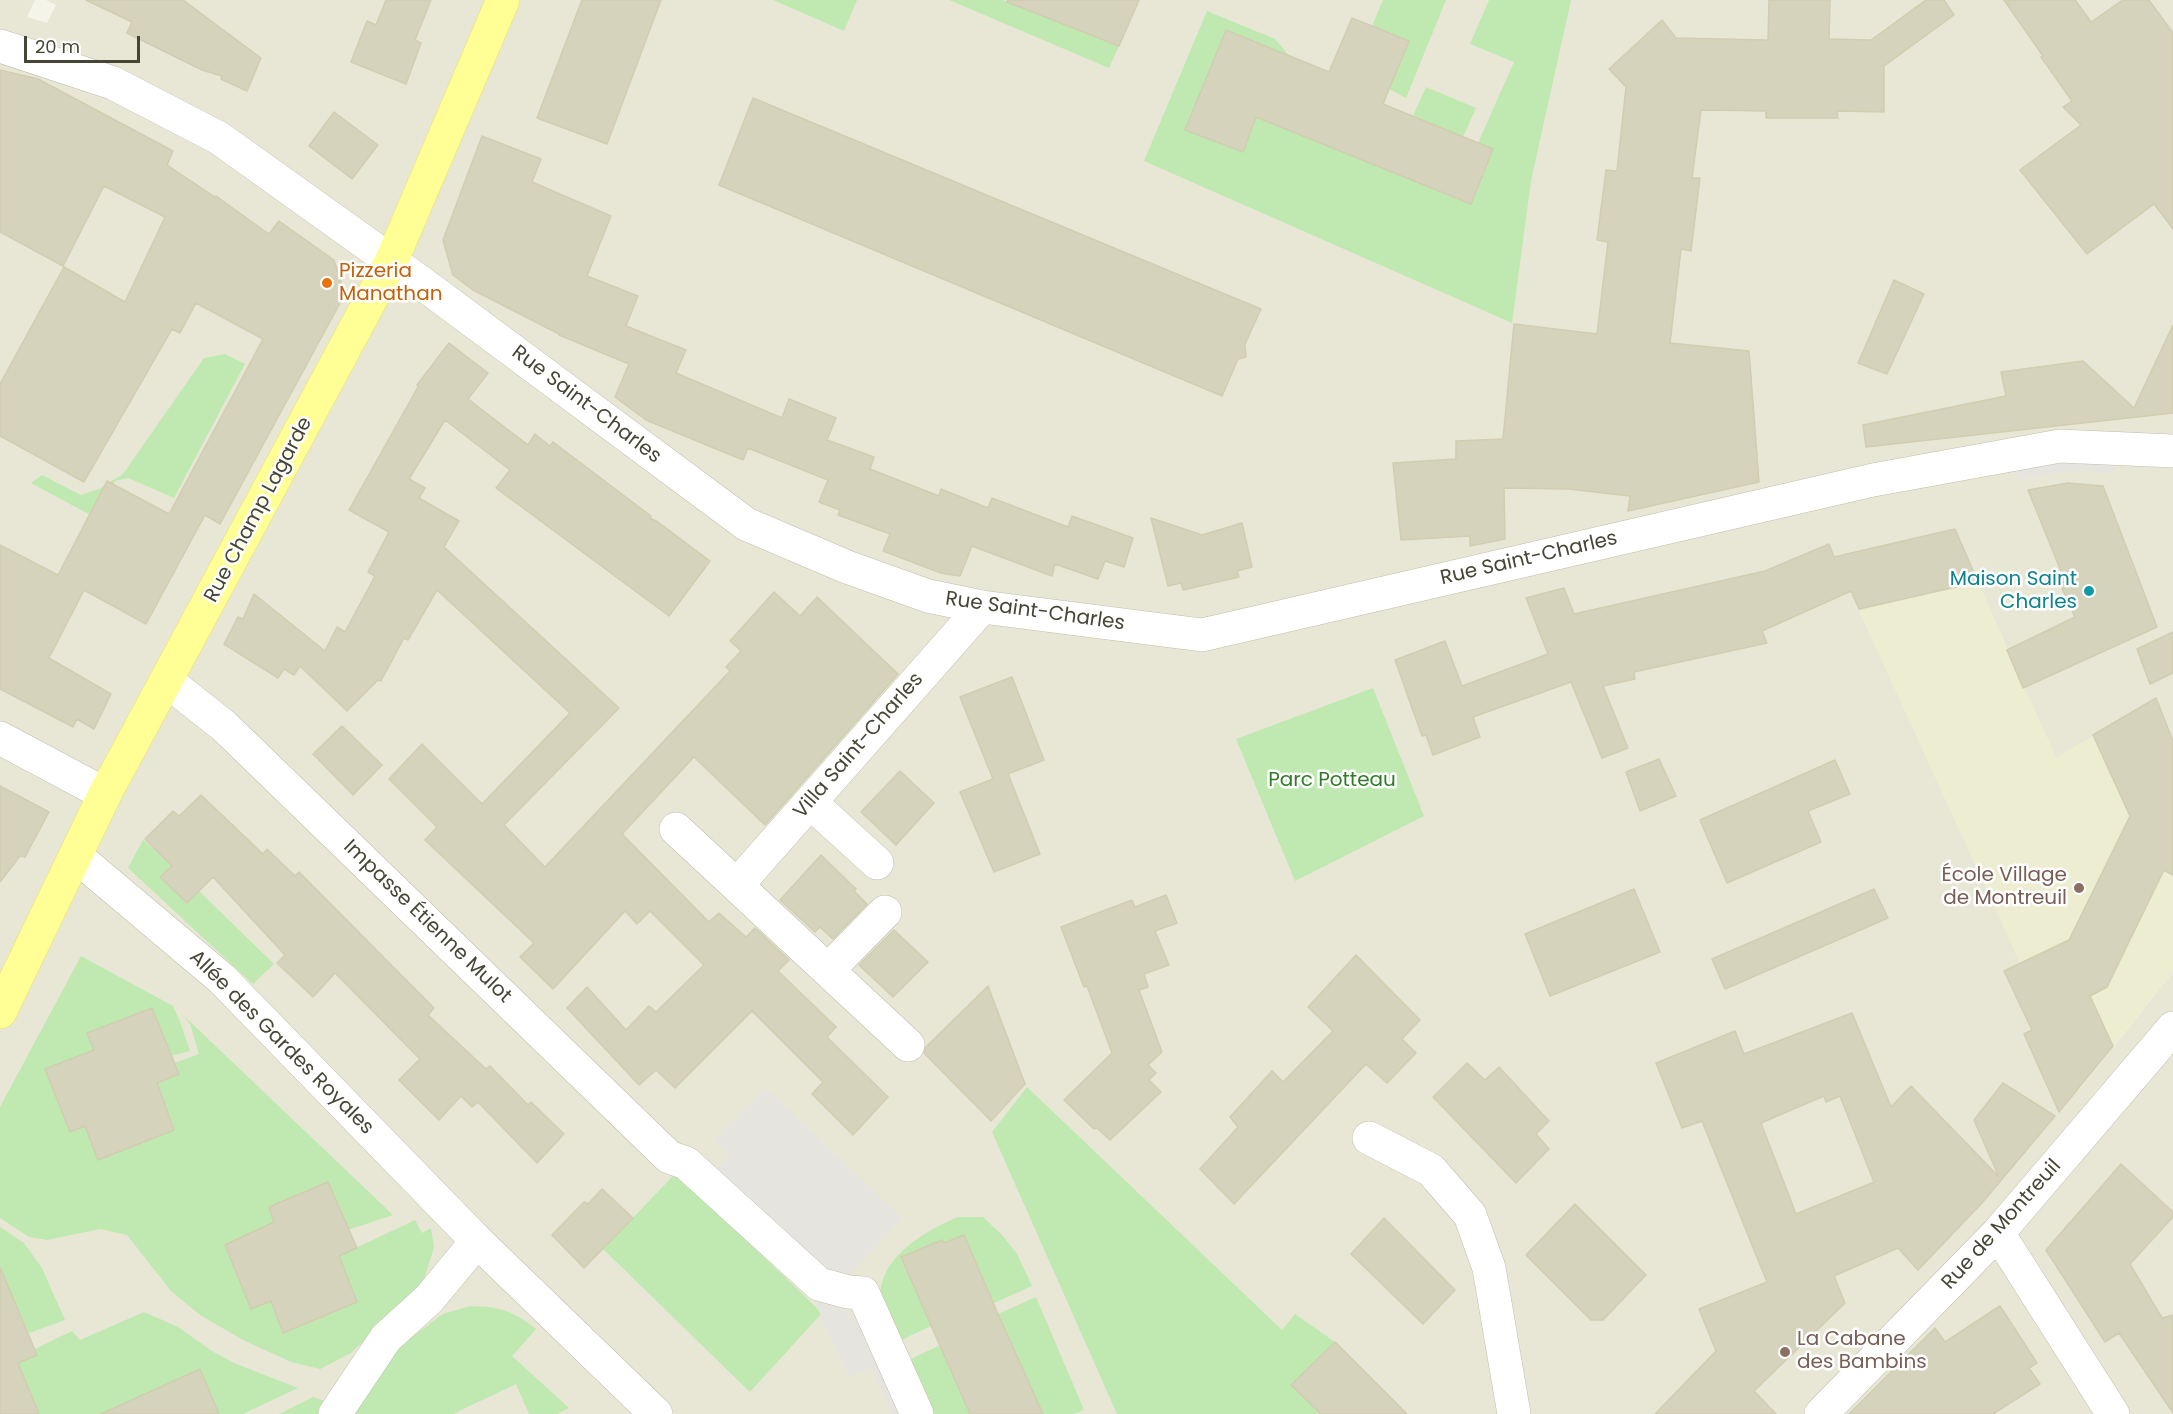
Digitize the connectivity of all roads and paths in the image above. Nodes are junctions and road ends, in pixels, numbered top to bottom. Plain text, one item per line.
1 (503, 0) edge
2 (0, 46) edge
3 (392, 262) junction
4 (2173, 451) edge
5 (982, 607) junction
6 (167, 681) junction
7 (0, 738) edge
8 (105, 794) junction
9 (810, 802) junction
10 (676, 829) dead end
11 (76, 856) junction
12 (877, 863) dead end
13 (737, 885) junction
14 (885, 912) dead end
15 (828, 970) junction
16 (0, 1012) edge
17 (2173, 1028) edge
18 (908, 1045) dead end
19 (1369, 1138) dead end
20 (1998, 1233) junction
21 (477, 1241) junction
22 (335, 1414) edge
23 (656, 1414) edge
24 (917, 1414) edge
25 (1514, 1414) edge
26 (1821, 1414) edge
27 (2113, 1414) edge

1 - 3 main road, Rue Champ Lagarde
2 - 3 street, Rue Saint-Charles
3 - 5 street, Rue Saint-Charles
3 - 6 main road, Rue Champ Lagarde
4 - 5 street, Rue Saint-Charles
5 - 9 street, Villa Saint-Charles
6 - 8 main road, Rue Champ Lagarde
6 - 24 street, Impasse Étienne Mulot
7 - 8 street
8 - 11 main road, Rue Champ Lagarde
9 - 12 street
9 - 13 street, Villa Saint-Charles
10 - 13 street
11 - 16 main road, Rue Champ Lagarde
11 - 21 street, Allée des Gardes Royales
13 - 15 street
14 - 15 street
15 - 18 street
17 - 20 street, Rue de Montreuil
19 - 25 street
20 - 26 street, Rue de Montreuil
20 - 27 street
21 - 22 street
21 - 23 street, Allée des Gardes Royales

